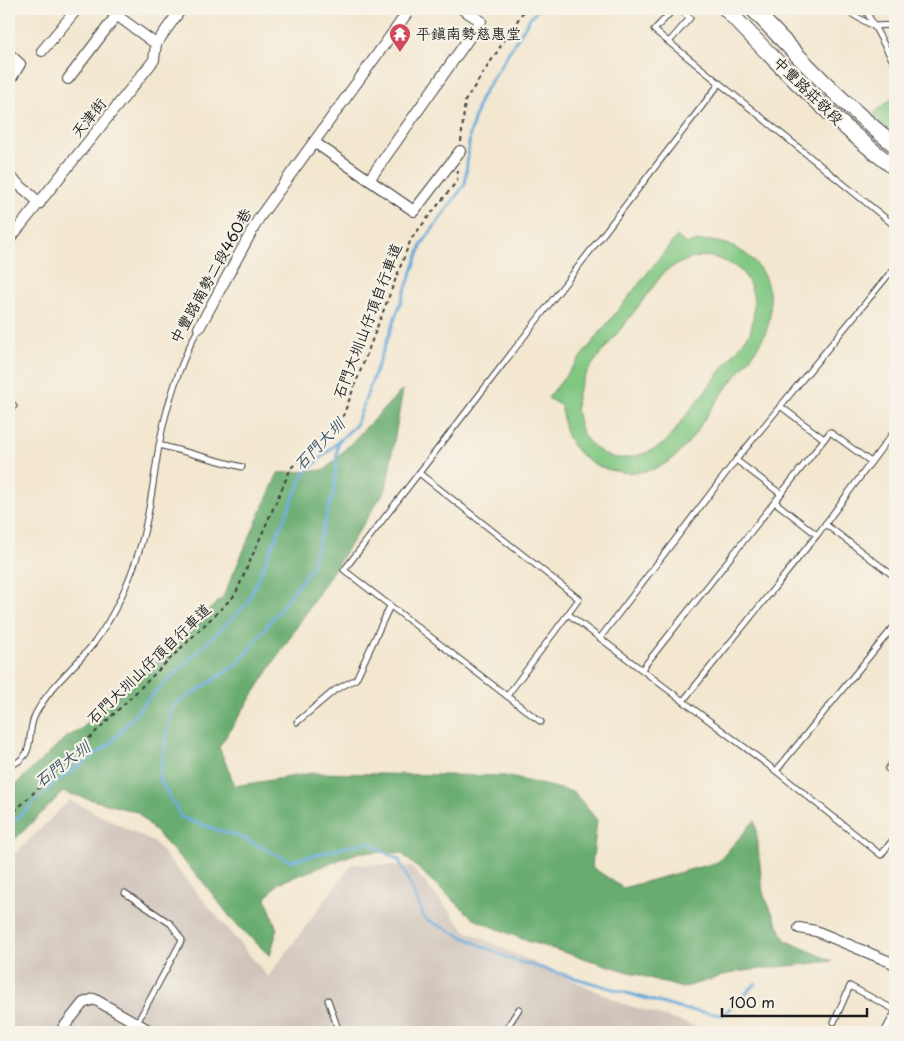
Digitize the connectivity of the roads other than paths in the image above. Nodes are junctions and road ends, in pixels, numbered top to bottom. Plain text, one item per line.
1 (12, 9) edge
2 (77, 9) edge
3 (181, 9) edge
4 (410, 9) edge
5 (462, 9) edge
6 (674, 9) edge
7 (680, 9) edge
8 (726, 9) edge
9 (752, 9) edge
10 (843, 9) edge
11 (865, 9) edge
12 (9, 12) edge
13 (112, 13) edge
14 (895, 25) edge
15 (873, 26) junction
16 (669, 42) junction
17 (156, 44) junction
18 (42, 51) dead end
19 (9, 54) edge
20 (895, 65) edge
21 (68, 79) dead end
22 (9, 82) edge
23 (719, 84) junction
24 (314, 142) junction
25 (895, 145) edge
26 (460, 151) road end
27 (895, 168) edge
28 (9, 176) edge
29 (369, 180) junction
30 (40, 203) junction
31 (895, 226) edge
32 (9, 240) edge
33 (895, 267) edge
34 (198, 328) joint
35 (9, 402) edge
36 (14, 406) dead end
37 (780, 406) junction
38 (895, 430) edge
39 (824, 440) junction
40 (159, 445) junction
41 (736, 460) junction
42 (871, 462) junction
43 (242, 467) dead end
44 (419, 473) junction
45 (781, 494) junction
46 (775, 502) junction
47 (825, 524) junction
48 (816, 535) junction
49 (895, 577) edge
50 (390, 606) junction
51 (568, 614) junction
52 (895, 625) edge
53 (600, 638) junction
54 (642, 669) junction
55 (507, 696) junction
56 (684, 701) junction
57 (297, 722) dead end
58 (541, 722) dead end
59 (895, 759) edge
60 (9, 766) edge
61 (888, 769) dead end
62 (776, 771) junction
63 (895, 837) edge
64 (125, 893) dead end
65 (799, 928) dead end
66 (895, 964) edge
67 (328, 1000) dead end
68 (519, 1009) dead end
69 (895, 1010) edge
70 (895, 1017) edge
71 (136, 1022) junction
72 (834, 1022) dead end
73 (60, 1032) edge
74 (152, 1032) edge
75 (340, 1032) edge
76 (504, 1032) edge
77 (887, 1032) edge

1 - 12 lane
2 - 18 street
3 - 17 street, 天津街
4 - 24 street, 中豐路南勢二段460巷
5 - 29 street
6 - 16 lane
7 - 16 lane
8 - 27 main road, 中豐路莊敬段
9 - 25 main road, 中豐路莊敬段
10 - 15 lane
11 - 15 lane
13 - 17 street
13 - 21 street
14 - 15 lane
15 - 20 lane
16 - 23 lane
17 - 30 street, 天津街
19 - 22 street
23 - 31 lane
23 - 44 lane
24 - 29 street
24 - 34 street, 中豐路南勢二段460巷
26 - 29 street
28 - 30 street
30 - 32 street, 天津街
33 - 37 lane
34 - 40 lane, 中豐路南勢二段460巷
35 - 36 lane
37 - 39 lane
37 - 41 lane
38 - 42 lane
39 - 42 lane
39 - 45 lane
40 - 43 lane
40 - 60 lane, 中豐路南勢二段460巷
41 - 45 lane
41 - 53 lane
42 - 47 lane
44 - 50 lane
44 - 51 lane
45 - 46 lane
46 - 48 lane
46 - 54 lane
47 - 48 lane
47 - 49 lane
48 - 56 lane
50 - 55 lane
50 - 57 lane
51 - 53 lane
51 - 55 lane
52 - 62 lane
53 - 54 lane
54 - 56 lane
55 - 58 lane
56 - 62 lane
59 - 61 lane
62 - 63 lane
64 - 71 lane
65 - 66 street
67 - 75 lane
68 - 76 lane
69 - 72 lane
70 - 77 street
71 - 73 street
71 - 74 street

